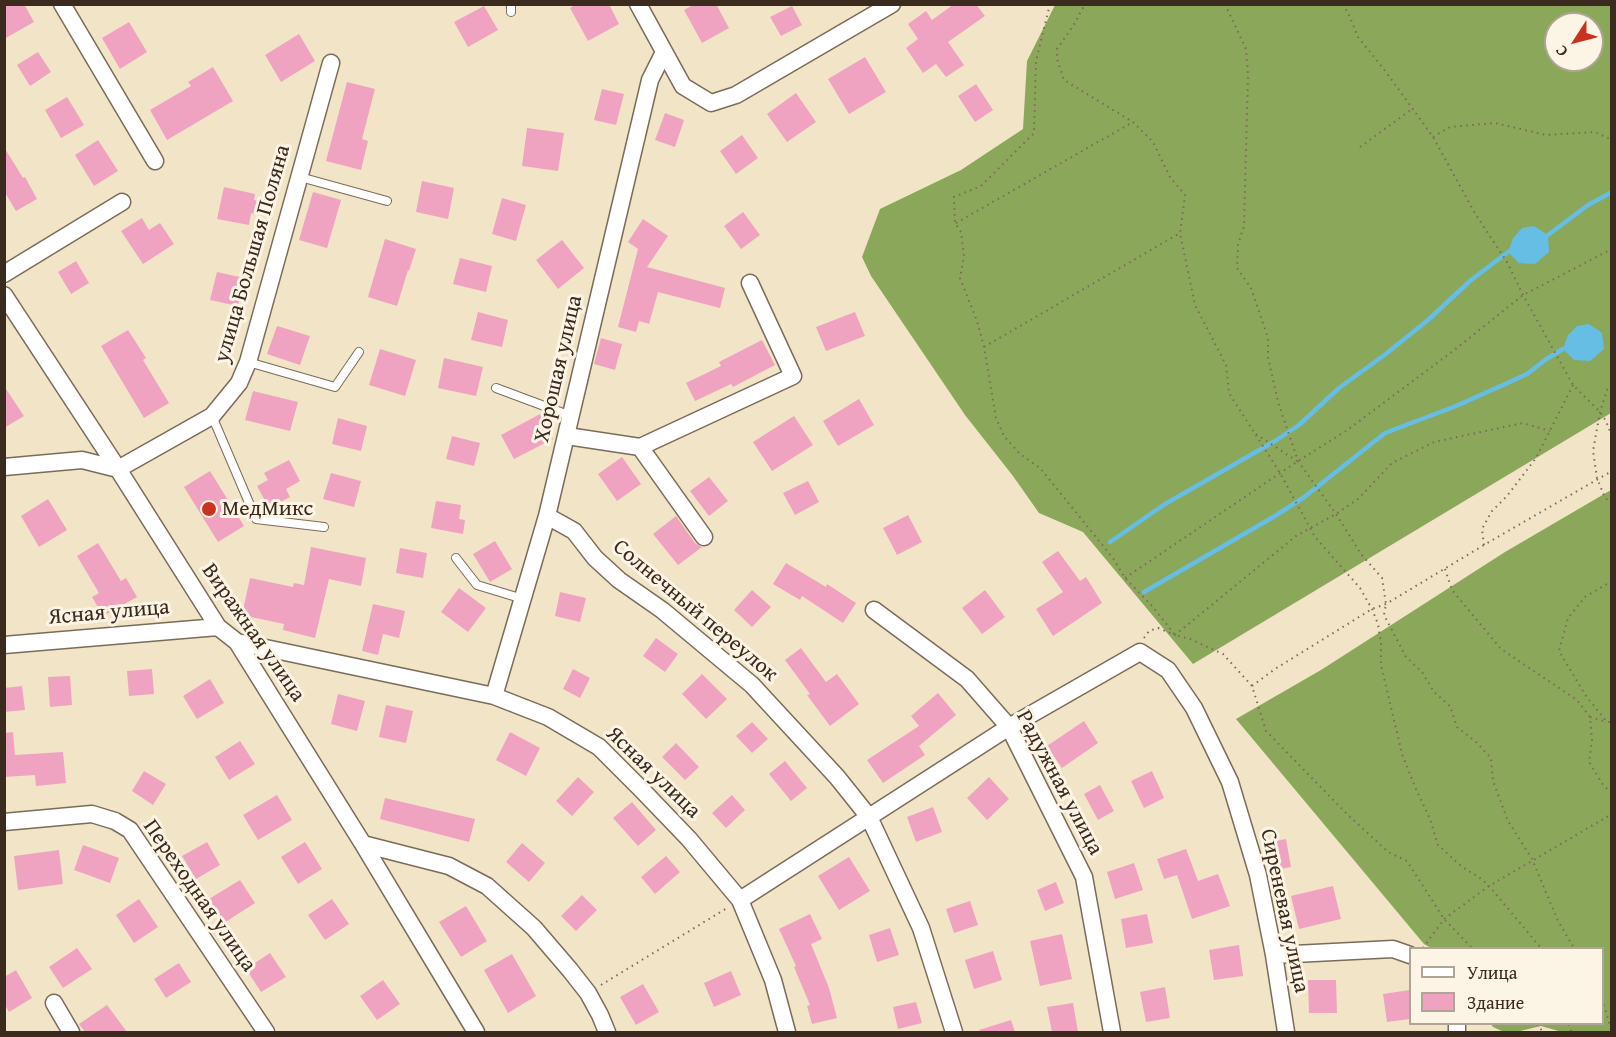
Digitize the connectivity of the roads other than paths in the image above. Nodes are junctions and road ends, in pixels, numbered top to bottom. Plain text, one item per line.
1 (62, 4) edge
2 (638, 4) edge
3 (892, 4) edge
4 (664, 52) junction
5 (332, 63) dead end
6 (155, 161) dead end
7 (300, 177) junction
8 (387, 201) dead end
9 (122, 202) dead end
10 (4, 274) edge
11 (750, 283) dead end
12 (4, 295) edge
13 (359, 352) dead end
14 (248, 362) junction
15 (496, 388) dead end
16 (212, 416) junction
17 (572, 416) junction
18 (567, 436) junction
19 (640, 447) junction
20 (4, 467) edge
21 (118, 469) junction
22 (547, 516) junction
23 (324, 527) dead end
24 (704, 537) dead end
25 (456, 558) dead end
26 (523, 599) junction
27 (874, 610) dead end
28 (218, 627) junction
29 (237, 642) junction
30 (4, 645) edge
31 (494, 696) junction
32 (1009, 727) junction
33 (870, 817) junction
34 (4, 822) edge
35 (363, 844) junction
36 (740, 900) junction
37 (1274, 955) junction
38 (1409, 955) edge
39 (54, 1003) dead end
40 (71, 1032) edge
41 (266, 1032) edge
42 (476, 1032) edge
43 (607, 1032) edge
44 (787, 1032) edge
45 (954, 1032) edge
46 (1112, 1032) edge
47 (1286, 1032) edge

1 - 6 street
2 - 4 street
3 - 4 street
4 - 17 street, Хорошая улица
5 - 7 street, улица Большая Поляна
7 - 8 lane
7 - 14 street, улица Большая Поляна
9 - 10 street
11 - 19 street
12 - 21 street, Виражная улица
13 - 14 lane
14 - 16 street, улица Большая Поляна
15 - 17 lane
16 - 21 street, улица Большая Поляна
16 - 23 lane
17 - 18 street, Хорошая улица
18 - 19 street
18 - 22 street, Хорошая улица
19 - 24 street
20 - 21 street
21 - 28 street, Виражная улица
22 - 26 street, Хорошая улица
22 - 33 street, Солнечный переулок
25 - 26 lane
26 - 31 street, Хорошая улица
27 - 32 street, Радужная улица
28 - 29 street, Виражная улица
28 - 30 street, Ясная улица
29 - 31 street, Ясная улица
29 - 35 street, Виражная улица
31 - 36 street, Ясная улица
32 - 33 street
32 - 37 street, Сиреневая улица
32 - 46 street, Радужная улица
33 - 36 street
33 - 45 street, Солнечный переулок
34 - 41 street, Переходная улица
35 - 42 street, Виражная улица
35 - 43 street
36 - 44 street, Ясная улица
37 - 38 street
37 - 47 street, Сиреневая улица
39 - 40 street

